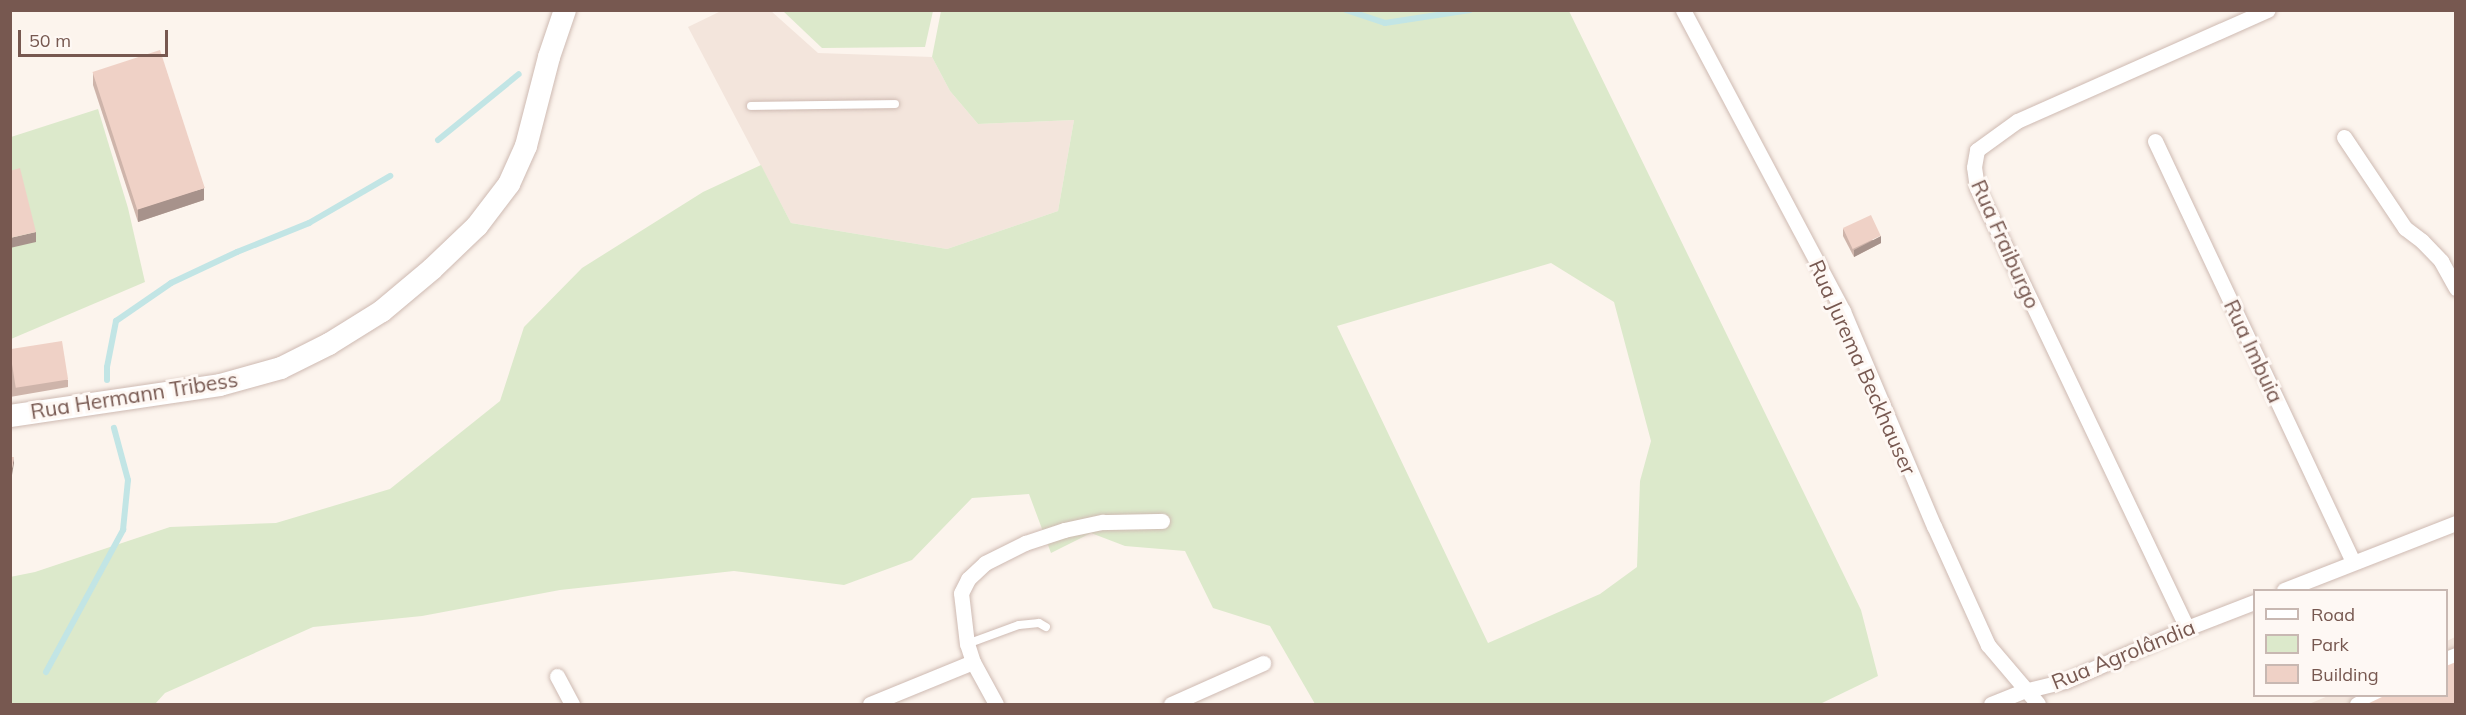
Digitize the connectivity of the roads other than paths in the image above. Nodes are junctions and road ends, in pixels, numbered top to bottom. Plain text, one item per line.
1 (565, 10) edge
2 (1683, 10) edge
3 (2267, 10) edge
4 (895, 104) dead end
5 (751, 106) dead end
6 (2344, 136) dead end
7 (2155, 141) dead end
8 (2456, 288) edge
9 (10, 416) edge
10 (1162, 521) dead end
11 (2456, 523) edge
12 (2353, 561) junction
13 (2289, 589) edge
14 (2253, 602) edge
15 (1046, 627) dead end
16 (2187, 628) junction
17 (967, 644) junction
18 (973, 662) junction
19 (1263, 663) dead end
20 (557, 676) dead end
21 (2024, 691) junction
22 (2373, 697) edge
23 (572, 705) edge
24 (870, 705) edge
25 (996, 705) edge
26 (1171, 705) edge
27 (1991, 705) edge
28 (2038, 705) edge
29 (2357, 705) edge

1 - 9 main road, Rua Hermann Tribess
2 - 21 street, Rua Jurema Beckhauser
3 - 16 street, Rua Fraiburgo
4 - 5 lane
6 - 8 street
7 - 12 street, Rua Imbuia
10 - 17 street
11 - 12 street
12 - 13 street
14 - 16 street, Rua Agrolândia
15 - 17 lane
16 - 21 street, Rua Agrolândia
17 - 18 street
18 - 24 street
18 - 25 street
19 - 26 street
20 - 23 street
21 - 27 street, Rua Agrolândia
21 - 28 street, Rua Jurema Beckhauser
22 - 29 street

